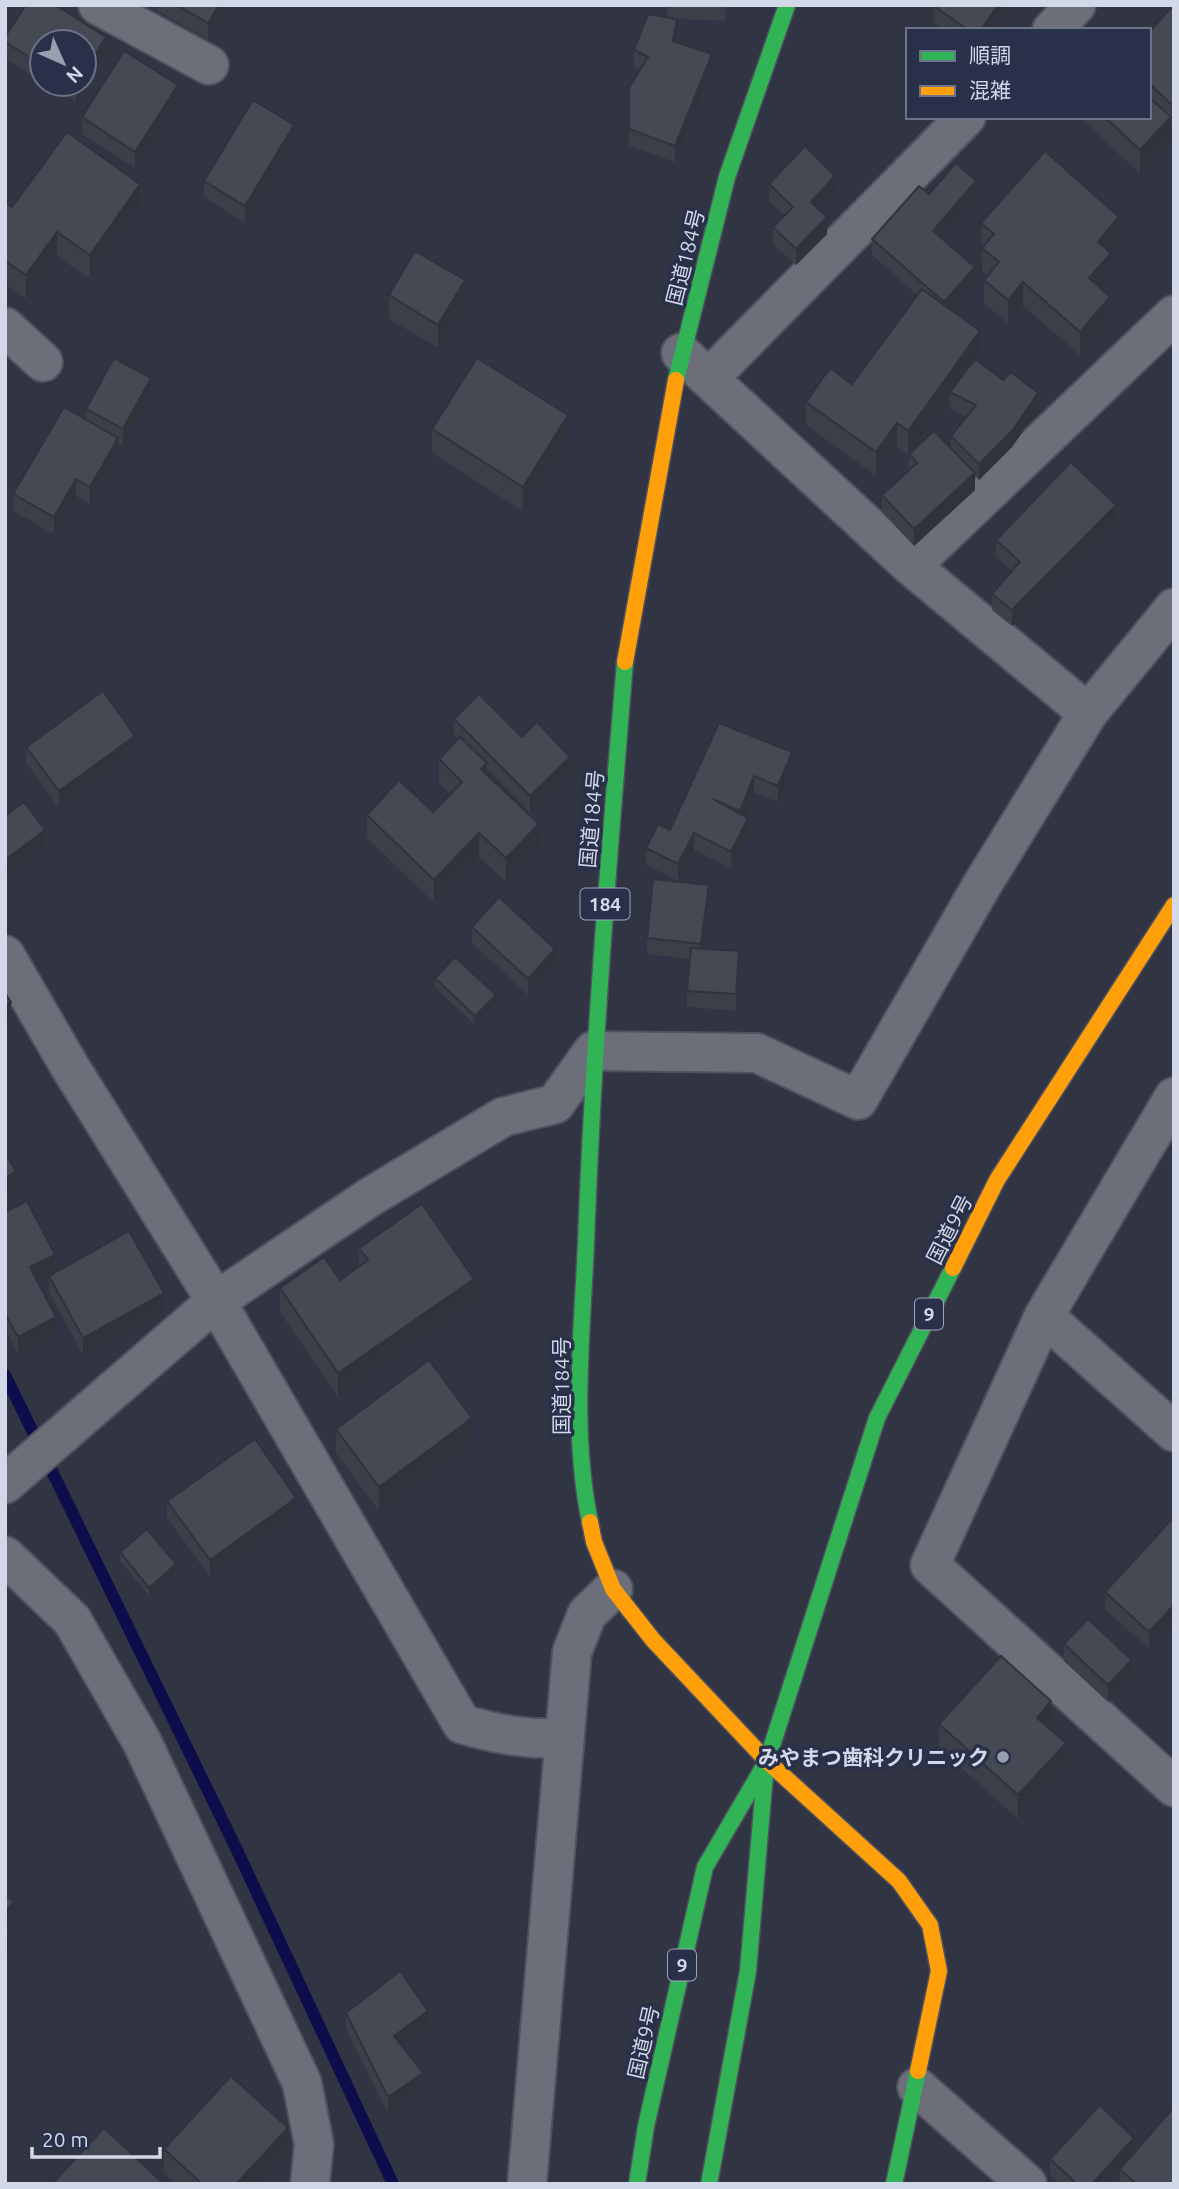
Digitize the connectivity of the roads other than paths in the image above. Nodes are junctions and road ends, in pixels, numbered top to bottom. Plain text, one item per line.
1 (98, 5) edge
2 (788, 5) edge
3 (1076, 5) edge
4 (1054, 28) edge
5 (209, 65) dead end
6 (963, 119) edge
7 (1174, 315) edge
8 (5, 327) edge
9 (43, 362) dead end
10 (695, 366) junction
11 (911, 566) junction
12 (1174, 608) edge
13 (1088, 713) junction
14 (1174, 905) edge
15 (5, 955) edge
16 (593, 1051) junction
17 (1174, 1097) edge
18 (216, 1301) junction
19 (1044, 1316) junction
20 (1174, 1432) edge
21 (5, 1484) edge
22 (5, 1556) edge
23 (613, 1589) junction
24 (563, 1738) junction
25 (767, 1761) junction
26 (1174, 1787) edge
27 (917, 2087) junction
28 (310, 2184) edge
29 (527, 2184) edge
30 (637, 2184) edge
31 (709, 2184) edge
32 (894, 2184) edge
33 (1027, 2184) edge

1 - 5 street
2 - 10 main road, 国道184号 / 184
3 - 4 street
6 - 10 street
7 - 11 street
8 - 9 street
10 - 11 street
10 - 16 main road, 国道184号 / 184
11 - 13 street
12 - 13 street
13 - 16 street
14 - 25 main road, 国道9号 / 9
15 - 18 street
16 - 18 street
16 - 23 main road, 国道184号 / 184
17 - 19 street
18 - 21 street
18 - 24 street
19 - 20 street
19 - 26 street
22 - 28 street
23 - 24 street
23 - 25 main road, 国道184号 / 184
24 - 29 street
25 - 27 main road, 国道184号
25 - 30 main road, 国道9号 / 9
25 - 31 main road, 国道9号 / 9
27 - 32 main road, 国道184号
27 - 33 street

